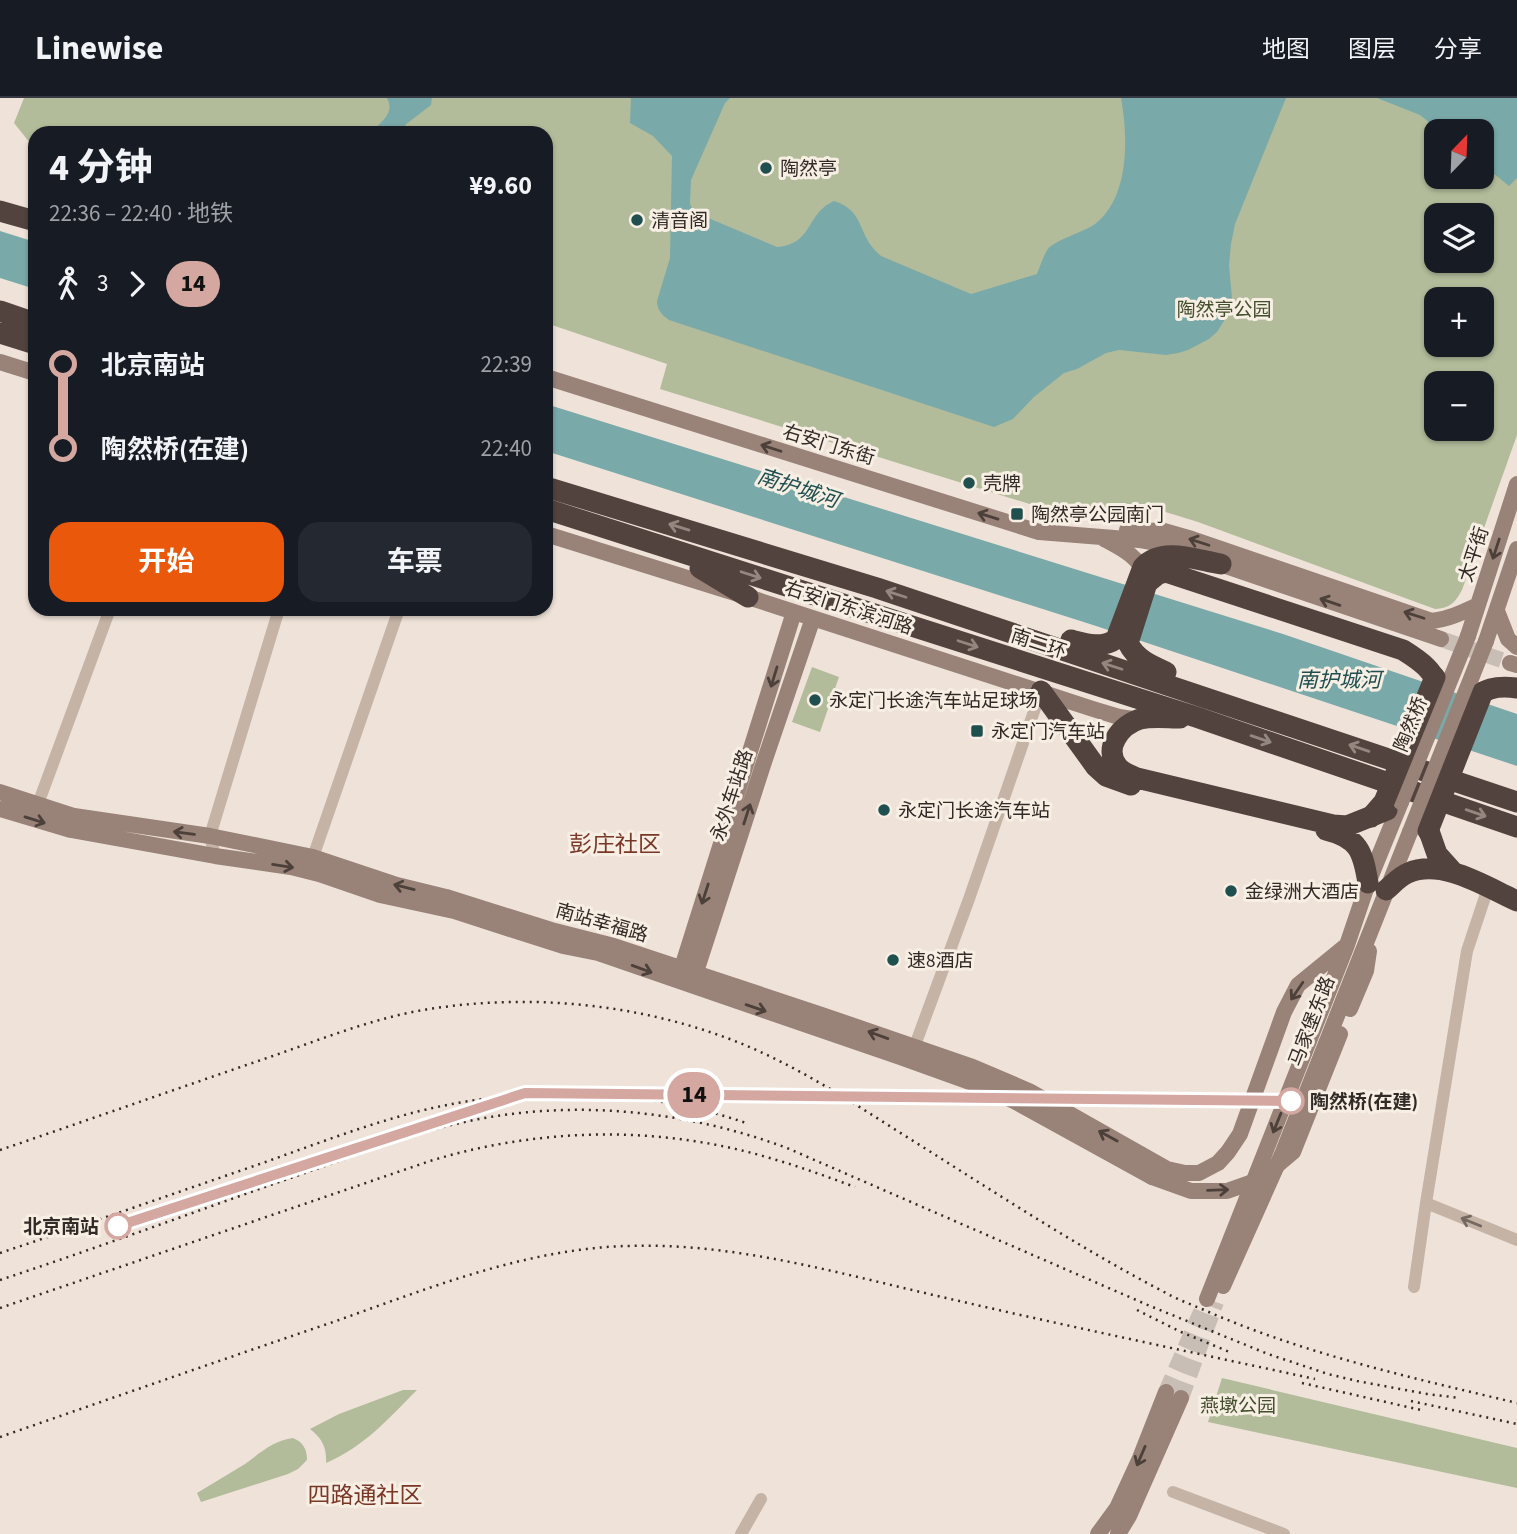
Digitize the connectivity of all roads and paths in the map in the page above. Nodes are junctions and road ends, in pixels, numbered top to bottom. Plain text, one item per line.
1 (0, 205) edge
2 (0, 211) edge
3 (28, 214) edge
4 (28, 220) edge
5 (0, 333) edge
6 (28, 342) edge
7 (0, 362) edge
8 (28, 371) edge
9 (553, 379) edge
10 (1517, 484) edge
11 (553, 489) edge
12 (553, 511) edge
13 (1060, 534) junction
14 (553, 536) edge
15 (1102, 537) junction
16 (665, 548) junction
17 (1517, 549) edge
18 (1221, 564) junction
19 (1142, 576) junction
20 (748, 597) junction
21 (1478, 605) junction
22 (1497, 611) junction
23 (794, 612) junction
24 (107, 616) edge
25 (277, 616) edge
26 (397, 616) edge
27 (813, 618) junction
28 (1012, 632) junction
29 (1468, 636) joint
30 (1441, 639) tunnel mouth
31 (1122, 641) junction
32 (1517, 647) edge
33 (1435, 677) junction
34 (1517, 688) edge
35 (1041, 691) junction
36 (1483, 692) junction
37 (1200, 695) junction
38 (1462, 704) junction
39 (1438, 709) junction
40 (1196, 717) junction
41 (1140, 719) junction
42 (0, 792) edge
43 (1517, 802) edge
44 (38, 804) junction
45 (1410, 805) junction
46 (0, 809) edge
47 (1371, 817) junction
48 (1392, 827) joint
49 (1517, 827) edge
50 (1419, 832) junction
51 (210, 836) junction
52 (215, 856) junction
53 (313, 857) junction
54 (1454, 873) junction
55 (1377, 886) junction
56 (1488, 888) junction
57 (1517, 901) edge
58 (1373, 923) junction
59 (1347, 945) junction
60 (687, 977) junction
61 (914, 1048) junction
62 (1426, 1203) junction
63 (1517, 1240) edge
64 (1414, 1287) dead end
65 (1173, 1492) dead end
66 (761, 1499) dead end
67 (741, 1534) edge
68 (1098, 1534) edge
69 (1118, 1534) edge
70 (1284, 1534) edge

1 - 3 street
2 - 4 highway
5 - 6 highway
7 - 8 street
13 -> 9 street, 右安门东街
10 -> 21 street, 太平街
28 -> 11 highway, 南二环
12 - 16 highway, 南二环
13 - 15 street, 右安门东街
21 -> 13 street
14 - 20 street, 右安门东滨河路
15 - 18 street, 右安门东街
15 - 19 street
16 - 20 highway
16 -> 40 highway, 南二环
17 - 22 street
18 - 19 highway
30 -> 18 street, 右安门东街
19 - 31 highway
19 - 33 highway
20 - 23 street, 右安门东滨河路
21 - 29 street, 太平街
22 - 32 street
22 - 38 street, 陶然桥, bridge
23 - 27 street, 右安门东滨河路
23 -> 60 street, 永外车站路
24 - 44 street
25 - 51 street
26 - 53 street
27 - 35 street, 右安门东滨河路
60 -> 27 street, 永外车站路
28 - 31 highway
37 -> 28 highway, 南二环
29 - 39 street, 陶然桥, bridge
31 - 37 highway
33 - 39 highway, bridge
33 - 47 highway, bridge
34 - 36 highway
35 - 41 street, 右安门东滨河路
35 - 55 highway
35 - 61 street
36 - 38 highway, bridge
36 - 50 highway, bridge
43 -> 37 highway, 南二环
38 - 45 street, 陶然桥, bridge
39 - 45 street, 陶然桥, bridge
40 - 41 highway
40 -> 49 highway, 南二环
41 - 47 highway
42 - 44 street, 南站幸福路
51 -> 44 street, 南站幸福路
45 - 47 highway, bridge
45 - 48 street, 陶然桥
45 - 50 highway, bridge
46 -> 52 street, 南站幸福路
48 - 55 street, 马家堡东路
50 - 54 highway
50 - 55 street, 马家堡东路
51 - 52 street
51 - 53 street, 南站幸福路
52 -> 60 street, 南站幸福路
60 -> 53 street, 南站幸福路
54 - 55 highway
54 - 56 highway
55 - 58 street, 马家堡东路
55 - 59 street, 马家堡东路
56 - 57 highway
56 - 62 street
59 -> 58 street, 马家堡东路
60 -> 58 street, bridge
59 -> 61 street, 南站幸福路
61 -> 60 street, 南站幸福路
63 -> 62 street
62 - 64 street
65 - 70 street
66 - 67 street
69 -> 68 street

